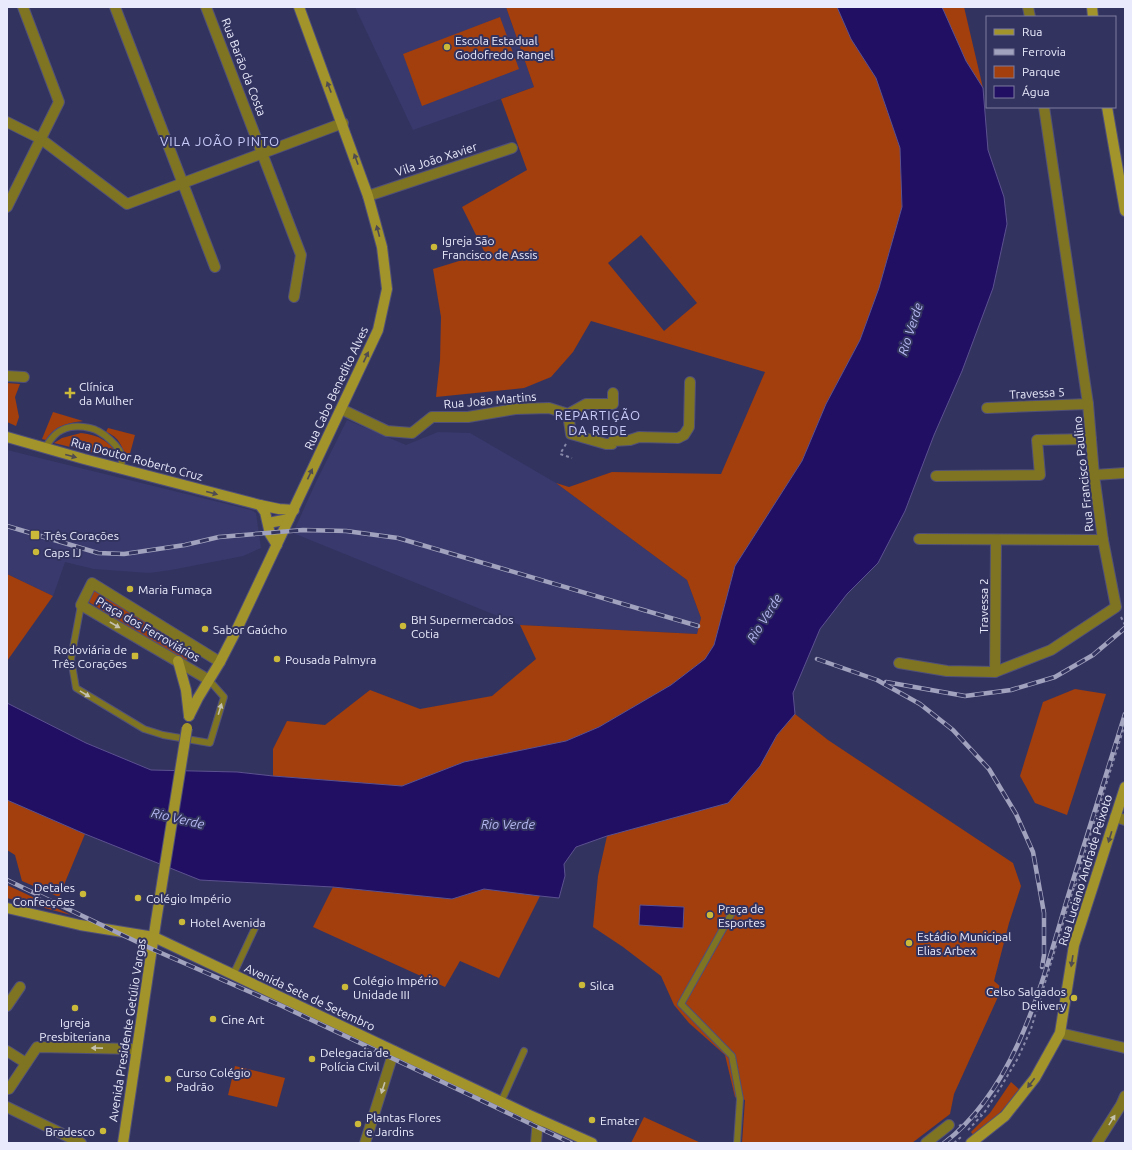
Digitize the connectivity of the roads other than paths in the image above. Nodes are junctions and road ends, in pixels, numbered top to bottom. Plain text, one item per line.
1 (23, 7) edge
2 (115, 7) edge
3 (206, 7) edge
4 (299, 7) edge
5 (1044, 108) edge
6 (1107, 108) edge
7 (7, 122) edge
8 (343, 123) junction
9 (41, 139) junction
10 (512, 148) dead end
11 (263, 153) junction
12 (182, 184) junction
13 (368, 196) junction
14 (7, 207) edge
15 (1125, 210) edge
16 (215, 267) dead end
17 (294, 297) dead end
18 (7, 376) edge
19 (24, 377) dead end
20 (690, 382) dead end
21 (613, 393) dead end
22 (1088, 404) junction
23 (987, 408) dead end
24 (341, 409) junction
25 (568, 414) junction
26 (7, 437) edge
27 (1091, 439) junction
28 (45, 448) junction
29 (120, 468) junction
30 (1125, 472) edge
31 (1094, 475) junction
32 (936, 476) dead end
33 (260, 505) junction
34 (294, 510) junction
35 (289, 519) junction
36 (268, 523) junction
37 (919, 539) dead end
38 (996, 540) junction
39 (1103, 540) junction
40 (277, 545) junction
41 (81, 605) junction
42 (178, 661) junction
43 (220, 662) junction
44 (899, 663) dead end
45 (995, 672) junction
46 (209, 680) junction
47 (189, 716) junction
48 (1125, 786) edge
49 (1120, 818) edge
50 (7, 908) edge
51 (733, 911) dead end
52 (255, 928) dead end
53 (154, 937) junction
54 (234, 975) junction
55 (20, 986) dead end
56 (7, 1006) edge
57 (1060, 1033) junction
58 (1125, 1048) edge
59 (136, 1049) junction
60 (7, 1051) edge
61 (394, 1051) junction
62 (524, 1051) dead end
63 (26, 1063) junction
64 (7, 1089) edge
65 (1125, 1096) edge
66 (501, 1102) junction
67 (7, 1107) edge
68 (538, 1119) junction
69 (949, 1125) road end
70 (81, 1143) edge
71 (123, 1143) edge
72 (365, 1143) edge
73 (536, 1143) edge
74 (592, 1143) edge
75 (737, 1143) edge
76 (926, 1143) edge
77 (971, 1143) edge
78 (1098, 1143) edge

1 - 9 street
2 - 12 street
3 - 11 street, Rua Barão da Costa
8 -> 4 main road, Rua Cabo Benedito Alves
5 - 22 street, Rua Francisco Paulino
6 - 15 main road
7 - 9 street
8 - 11 street
13 -> 8 main road, Rua Cabo Benedito Alves
9 - 12 street
9 - 14 street
10 - 13 street, Vila João Xavier
11 - 12 street
11 - 17 street, Rua Barão da Costa
12 - 16 street
24 -> 13 main road, Rua Cabo Benedito Alves
18 - 19 street
20 - 25 street
21 - 25 street
22 - 23 street, Travessa 5
22 - 27 street, Rua Francisco Paulino
24 - 25 street, Rua João Martins
34 -> 24 main road, Rua Cabo Benedito Alves
26 - 28 main road, Rua Doutor Roberto Cruz
27 - 31 street, Rua Francisco Paulino
27 - 32 street
28 -> 29 main road, Rua Doutor Roberto Cruz
28 - 29 lane
29 -> 33 main road, Rua Doutor Roberto Cruz
30 - 31 street
31 - 39 street, Rua Francisco Paulino
33 - 34 main road, Rua Doutor Roberto Cruz
33 - 36 main road
34 - 35 main road, Rua Cabo Benedito Alves
35 - 36 main road
35 - 40 main road, Rua Cabo Benedito Alves
36 - 40 main road
37 - 38 street
38 - 39 street
38 - 45 street, Travessa 2
39 - 45 street, Rua Francisco Paulino
40 - 43 main road, Rua Cabo Benedito Alves
41 -> 42 street, Praça dos Ferroviários
41 - 43 street, Praça dos Ferroviários
41 -> 46 lane
42 - 46 street, Praça dos Ferroviários
42 - 47 main road
43 - 46 main road, Rua Cabo Benedito Alves
44 - 45 street, Rua Francisco Paulino
46 - 47 main road, Rua Cabo Benedito Alves
47 - 53 main road, Avenida Presidente Getúlio Vargas, bridge
48 - 49 main road, Rua Luciano Andrade Peixoto
49 -> 57 main road, Rua Luciano Andrade Peixoto
50 - 53 main road, Avenida Sete de Setembro
51 - 75 lane
52 - 54 lane
53 - 54 main road, Avenida Sete de Setembro
53 - 59 main road, Avenida Presidente Getúlio Vargas
54 - 61 main road, Avenida Sete de Setembro
55 - 56 street
57 - 58 street
57 -> 77 main road, Rua Luciano Andrade Peixoto
59 -> 63 street
59 - 71 main road, Avenida Presidente Getúlio Vargas
60 - 63 street
61 - 66 main road, Avenida Sete de Setembro
61 -> 72 street
62 - 66 lane
63 - 64 street
78 -> 65 street
66 - 68 main road, Avenida Sete de Setembro
67 - 70 street
68 - 73 street
68 - 74 main road, Avenida Sete de Setembro
69 - 76 street

